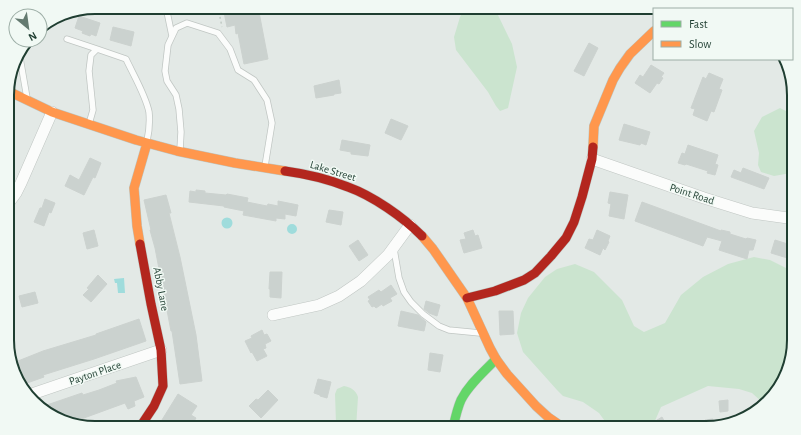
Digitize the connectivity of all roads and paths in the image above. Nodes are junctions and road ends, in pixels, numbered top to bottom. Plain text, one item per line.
1 (167, 14) edge
2 (219, 14) edge
3 (222, 30) dead end
4 (653, 32) edge
5 (172, 36) junction
6 (67, 39) dead end
7 (97, 49) junction
8 (21, 62) edge
9 (14, 94) edge
10 (27, 100) junction
11 (52, 112) junction
12 (89, 124) junction
13 (147, 143) junction
14 (180, 152) junction
15 (592, 159) junction
16 (265, 168) junction
17 (14, 196) edge
18 (787, 218) edge
19 (410, 225) junction
20 (394, 246) junction
21 (467, 298) junction
22 (273, 315) dead end
23 (483, 333) junction
24 (161, 350) junction
25 (496, 359) junction
26 (34, 393) edge
27 (144, 421) edge
28 (455, 421) edge
29 (554, 421) edge

1 - 5 lane
2 - 3 path
4 - 15 main road
5 - 14 lane
5 - 16 lane
6 - 7 lane
7 - 12 lane
7 - 13 lane
8 - 10 lane
9 - 10 main road, Lake Street
10 - 11 main road, Lake Street
11 - 12 main road, Lake Street
11 - 17 street
12 - 13 main road, Lake Street
13 - 14 main road, Lake Street
13 - 24 main road, Abby Lane
14 - 16 main road, Lake Street
15 - 18 street, Point Road
15 - 21 main road
16 - 19 main road, Lake Street
19 - 20 street
19 - 21 main road, Lake Street
20 - 22 street
20 - 23 lane
21 - 23 main road, Lake Street
23 - 25 main road, Lake Street
24 - 26 street, Payton Place
24 - 27 main road, Abby Lane
25 - 28 main road
25 - 29 main road, Lake Street

